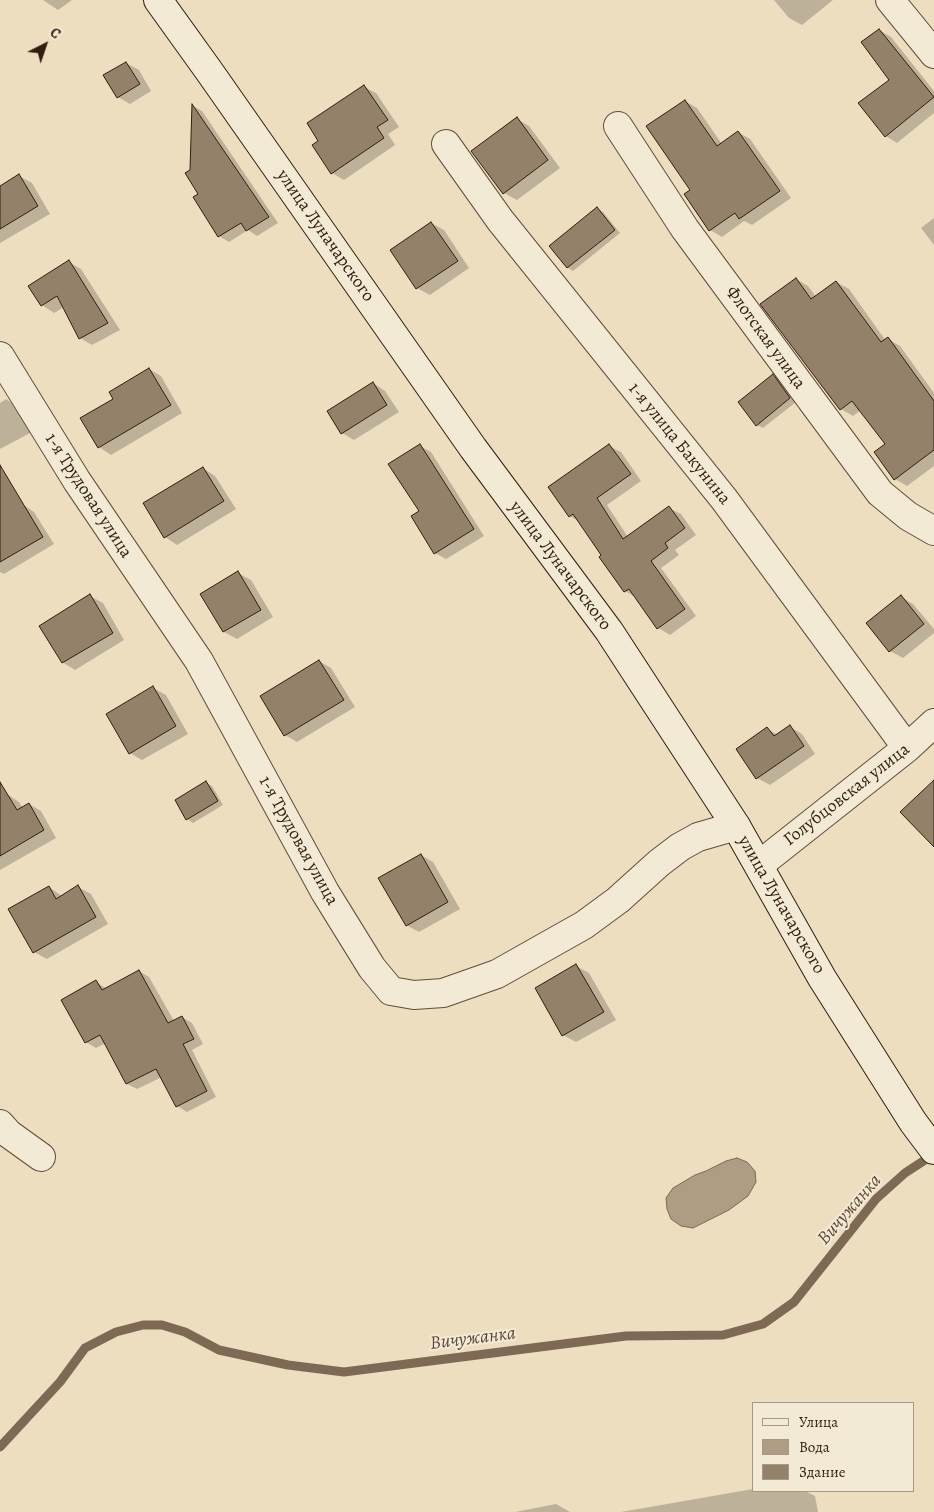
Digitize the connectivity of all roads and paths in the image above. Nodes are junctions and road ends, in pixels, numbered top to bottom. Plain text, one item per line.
1 (158, 0) edge
2 (890, 0) edge
3 (934, 54) edge
4 (618, 126) dead end
5 (446, 144) dead end
6 (0, 356) edge
7 (934, 531) edge
8 (934, 723) edge
9 (907, 748) junction
10 (736, 826) junction
11 (759, 865) junction
12 (0, 1124) edge
13 (934, 1150) edge
14 (40, 1157) dead end

1 - 10 street, улица Луначарского
2 - 3 street
4 - 7 street, Флотская улица
5 - 9 street, 1-я улица Бакунина
6 - 10 street, 1-я Трудовая улица
8 - 9 street, Голубцовская улица
9 - 11 street, Голубцовская улица
10 - 11 street, улица Луначарского
11 - 13 street, улица Луначарского
12 - 14 street

